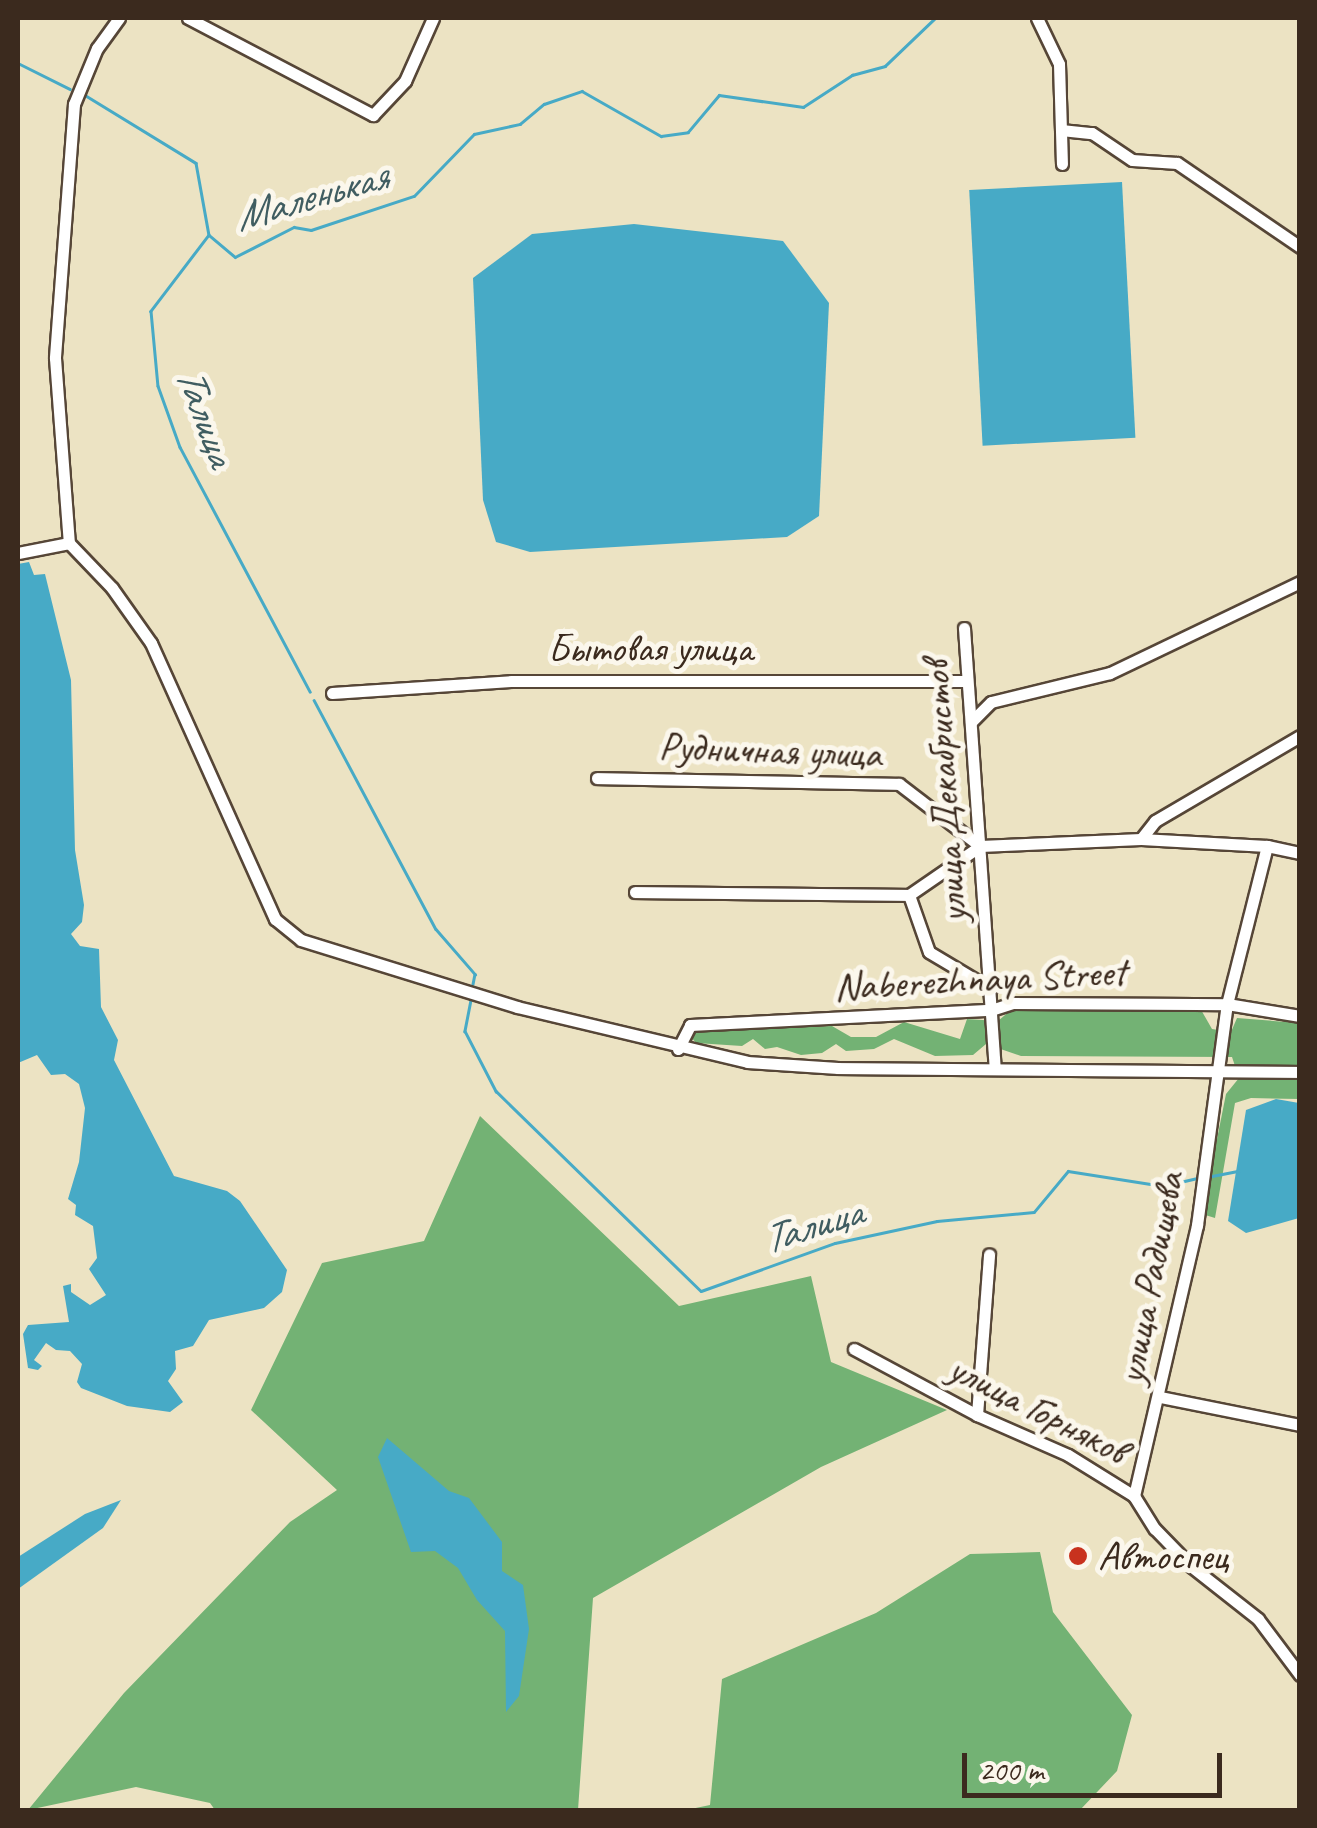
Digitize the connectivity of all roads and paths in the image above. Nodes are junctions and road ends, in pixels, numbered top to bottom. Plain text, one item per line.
1 (119, 18) edge
2 (188, 18) edge
3 (434, 18) edge
4 (1037, 18) edge
5 (1061, 130) junction
6 (1062, 164) dead end
7 (1300, 247) edge
8 (69, 543) junction
9 (18, 553) edge
10 (1300, 582) edge
11 (964, 628) dead end
12 (968, 681) junction
13 (332, 693) dead end
14 (972, 721) junction
15 (1300, 736) edge
16 (597, 778) dead end
17 (1142, 839) junction
18 (980, 846) junction
19 (1267, 846) junction
20 (1300, 853) edge
21 (636, 892) dead end
22 (909, 895) junction
23 (991, 988) junction
24 (1227, 1004) junction
25 (991, 1010) junction
26 (1300, 1016) edge
27 (678, 1048) junction
28 (995, 1066) junction
29 (1221, 1071) junction
30 (1300, 1072) edge
31 (990, 1254) dead end
32 (854, 1349) dead end
33 (1160, 1397) junction
34 (977, 1416) junction
35 (1300, 1425) edge
36 (1134, 1496) junction
37 (1300, 1675) edge

1 - 8 street
2 - 3 street
4 - 5 street
5 - 6 street
5 - 7 street
8 - 9 street
8 - 27 street
10 - 14 street
11 - 12 street, улица Декабристов
12 - 13 street, Бытовая улица
12 - 14 street, улица Декабристов
14 - 18 street, улица Декабристов
15 - 17 street
16 - 18 street, Рудничная улица
17 - 18 street
17 - 19 street
18 - 22 street
18 - 23 street, улица Декабристов
19 - 20 street
19 - 24 street, улица Радищева
21 - 22 street
22 - 23 street
23 - 25 street, улица Декабристов
24 - 25 street, Naberezhnaya Street
24 - 26 street, Naberezhnaya Street
24 - 29 street, улица Радищева
25 - 27 street, Naberezhnaya Street
25 - 28 street, улица Декабристов
27 - 28 street
28 - 29 street
29 - 30 street
29 - 33 street, улица Радищева
31 - 34 street
32 - 34 street, улица Горняков
33 - 35 street
33 - 36 street, улица Радищева
34 - 36 street, улица Горняков
36 - 37 street, улица Горняков

